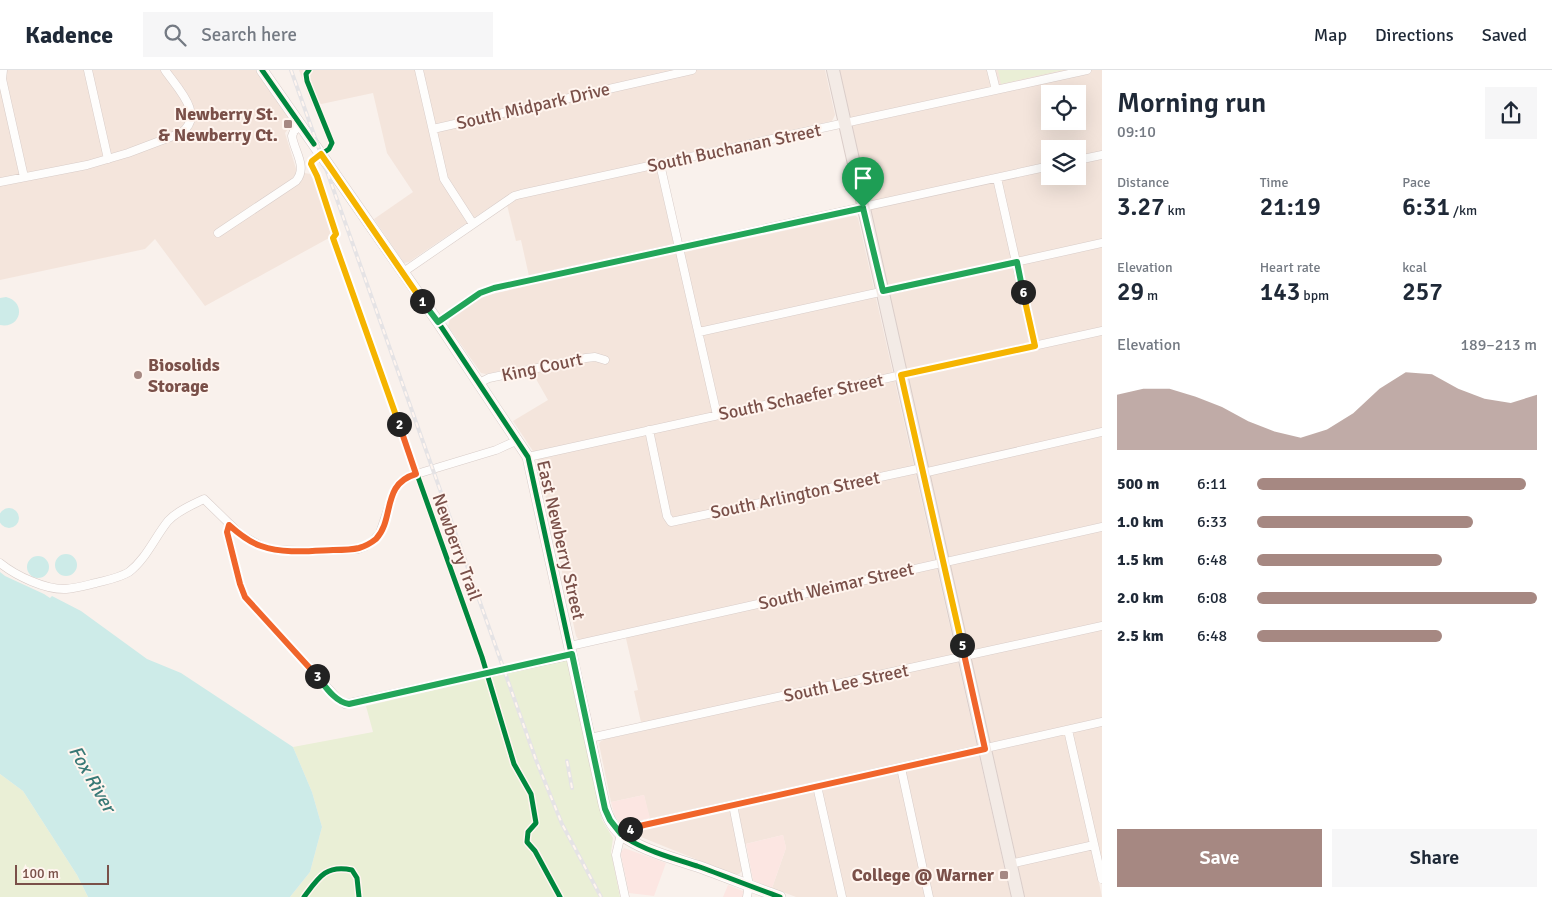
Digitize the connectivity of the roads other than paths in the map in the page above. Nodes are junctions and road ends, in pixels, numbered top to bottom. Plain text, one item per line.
1 (3, 70) edge
2 (88, 70) edge
3 (165, 70) edge
4 (262, 70) edge
5 (420, 70) edge
6 (692, 70) edge
7 (833, 70) edge
8 (991, 70) edge
9 (1087, 70) edge
10 (996, 90) junction
11 (845, 124) junction
12 (300, 126) junction
13 (433, 129) junction
14 (1102, 155) edge
15 (1086, 158) edge
16 (108, 159) junction
17 (660, 164) junction
18 (1041, 168) edge
19 (24, 177) junction
20 (997, 178) junction
21 (0, 182) edge
22 (863, 208) junction
23 (473, 224) junction
24 (218, 233) dead end
25 (1102, 243) edge
26 (680, 247) junction
27 (1017, 262) junction
28 (402, 273) junction
29 (883, 291) junction
30 (438, 322) junction
31 (1102, 331) edge
32 (699, 332) junction
33 (1035, 346) junction
34 (604, 360) dead end
35 (901, 375) junction
36 (479, 382) junction
37 (717, 415) junction
38 (649, 430) junction
39 (1102, 432) edge
40 (518, 440) junction
41 (528, 457) junction
42 (923, 470) junction
43 (229, 525) junction
44 (1102, 527) edge
45 (0, 563) edge
46 (943, 563) junction
47 (1102, 626) edge
48 (571, 650) junction
49 (964, 656) junction
50 (1102, 722) edge
51 (1068, 730) junction
52 (590, 738) junction
53 (985, 749) junction
54 (901, 768) junction
55 (817, 786) junction
56 (733, 805) junction
57 (621, 834) junction
58 (1094, 845) junction
59 (1010, 864) junction
60 (1102, 879) edge
61 (749, 885) junction
62 (625, 897) edge
63 (747, 897) edge
64 (780, 897) edge
65 (842, 897) edge
66 (930, 897) edge
67 (1018, 897) edge

1 - 19 street
2 - 16 street
3 - 16 street
4 - 12 main road, East Newberry Street
5 - 13 street
6 - 13 street, South Midpark Drive
7 - 11 main road
8 - 10 street
9 - 10 street, South Buchanan Street
10 - 11 street, South Buchanan Street
11 - 17 street, South Buchanan Street
11 - 22 main road
12 - 24 street
12 - 28 main road, East Newberry Street
13 - 23 street
14 - 15 street
16 - 19 street
17 - 23 street, South Buchanan Street
17 - 26 street
18 - 20 street
19 - 21 street
20 - 22 street
20 - 27 street
22 - 26 street
22 - 29 main road
23 - 28 street, South Buchanan Street
25 - 27 street
26 - 30 street
26 - 32 street
27 - 29 street
27 - 33 street
28 - 30 main road, East Newberry Street
29 - 32 street
29 - 35 main road
30 - 36 main road, East Newberry Street
31 - 33 street, South Schaefer Street
32 - 37 street
33 - 35 street, South Schaefer Street
34 - 36 street, King Court
35 - 37 street, South Schaefer Street
35 - 42 main road
36 - 40 main road, East Newberry Street
37 - 38 street, South Schaefer Street
38 - 41 street, South Schaefer Street
38 - 42 street, South Arlington Street
39 - 42 street, South Arlington Street
40 - 41 main road, East Newberry Street
40 - 43 street
41 - 48 main road, East Newberry Street
42 - 46 main road
43 - 45 street
43 - 48 street, South Weimar Street
44 - 46 street, South Weimar Street
46 - 48 street, South Weimar Street
46 - 49 main road
47 - 49 street, South Lee Street
48 - 52 main road, East Newberry Street
49 - 52 street, South Lee Street
49 - 53 main road
50 - 51 street
51 - 53 street
51 - 58 street
52 - 57 main road, East Newberry Street
53 - 54 street
53 - 59 main road
54 - 55 street
54 - 66 street
55 - 56 street
55 - 65 street
56 - 57 street
56 - 61 street
57 - 61 main road
57 - 62 street
58 - 59 street
58 - 60 street
59 - 67 main road
61 - 63 street
61 - 64 main road

